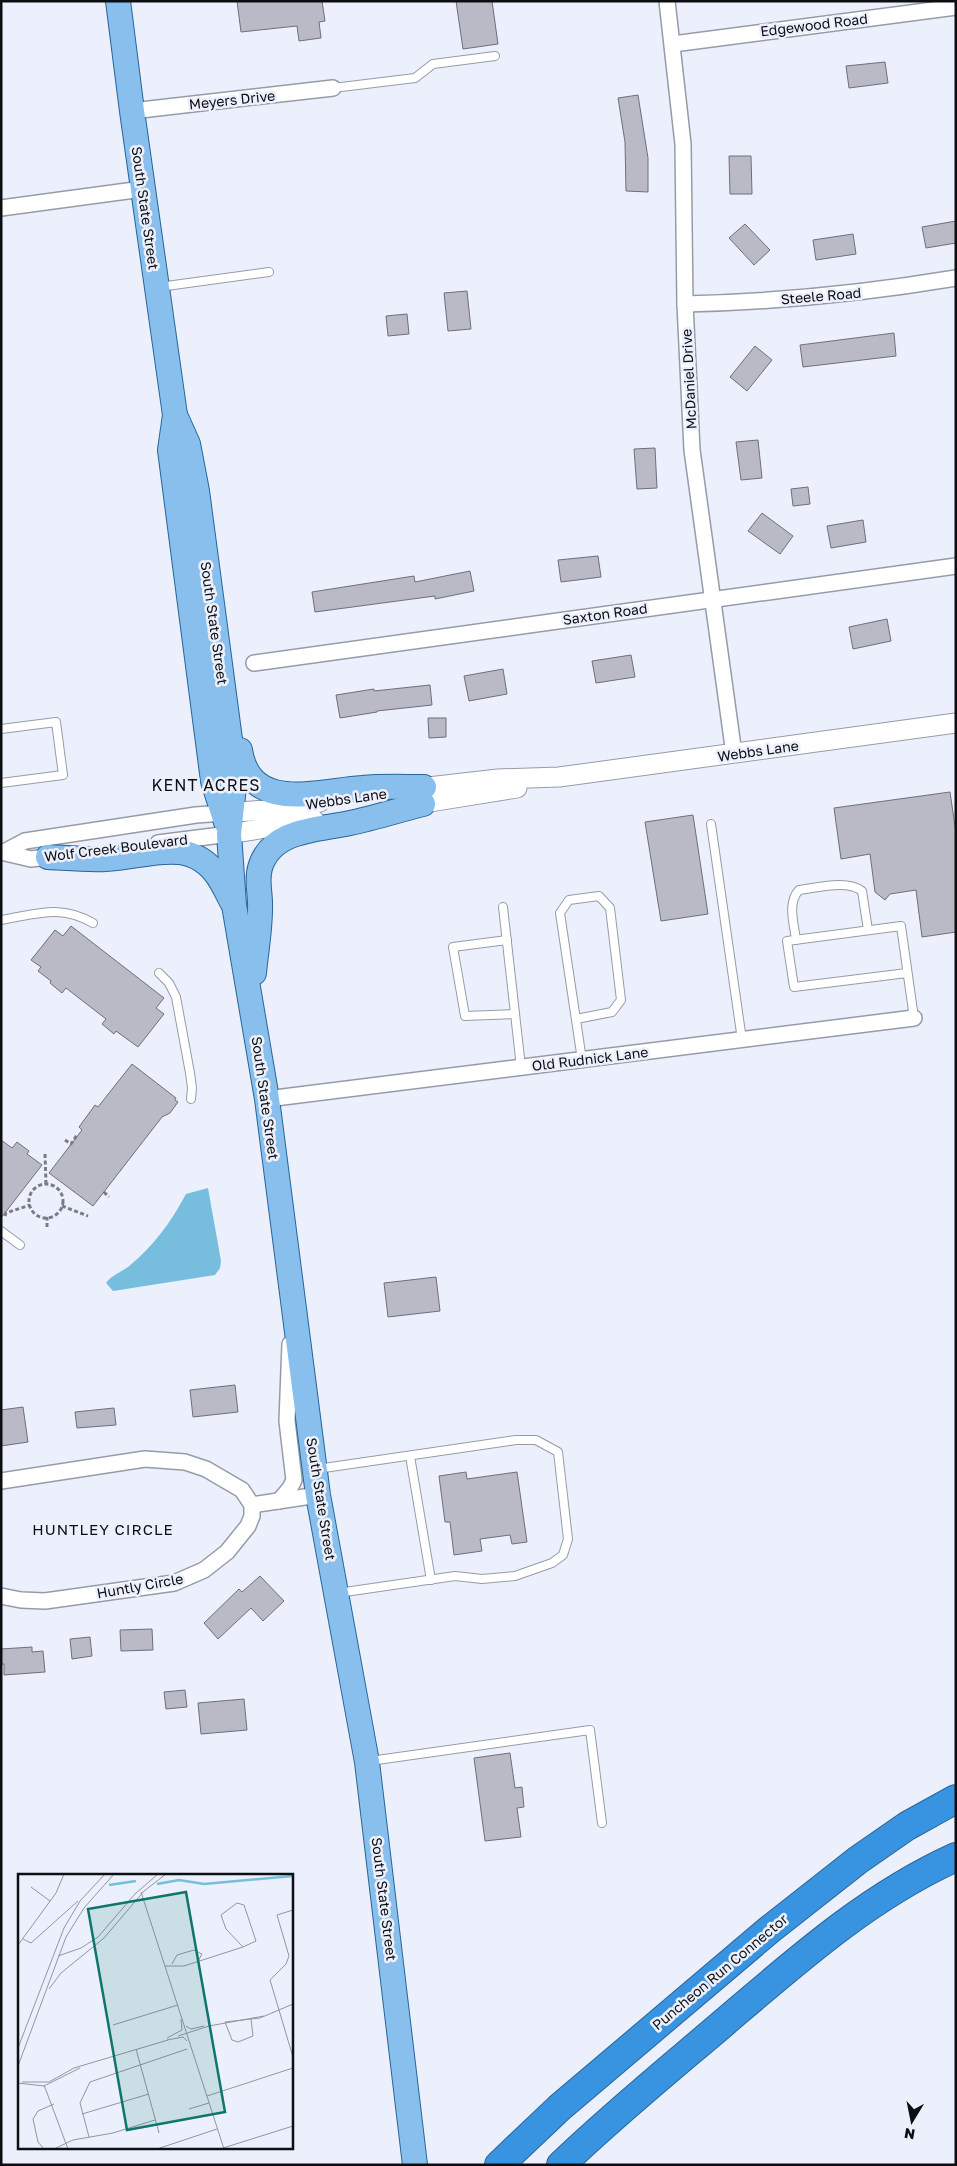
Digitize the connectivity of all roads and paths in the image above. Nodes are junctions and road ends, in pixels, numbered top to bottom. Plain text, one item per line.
1 (118, 1) edge
2 (667, 1) edge
3 (956, 6) edge
4 (673, 44) junction
5 (495, 56) dead end
6 (333, 88) joint
7 (132, 111) junction
8 (142, 189) junction
9 (1, 208) edge
10 (269, 272) dead end
11 (956, 278) edge
12 (157, 287) junction
13 (685, 304) junction
14 (175, 415) junction
15 (956, 566) edge
16 (208, 579) junction
17 (714, 598) junction
18 (254, 663) dead end
19 (956, 723) edge
20 (1, 729) edge
21 (734, 754) junction
22 (1, 783) edge
23 (423, 795) junction
24 (228, 820) junction
25 (711, 824) dead end
26 (3, 852) edge
27 (48, 857) junction
28 (234, 905) junction
29 (503, 907) dead end
30 (1, 920) edge
31 (93, 923) dead end
32 (868, 930) junction
33 (507, 940) junction
34 (796, 940) junction
35 (159, 973) dead end
36 (908, 973) junction
37 (251, 1002) junction
38 (515, 1014) junction
39 (576, 1018) junction
40 (914, 1018) joint
41 (742, 1040) junction
42 (582, 1060) junction
43 (521, 1067) junction
44 (191, 1099) dead end
45 (267, 1099) junction
46 (77, 1135) dead end
47 (65, 1140) dead end
48 (45, 1154) dead end
49 (46, 1184) junction
50 (104, 1192) dead end
51 (109, 1197) dead end
52 (30, 1205) junction
53 (62, 1206) junction
54 (5, 1216) dead end
55 (88, 1216) dead end
56 (47, 1217) junction
57 (47, 1227) dead end
58 (1, 1231) edge
59 (20, 1246) dead end
60 (292, 1292) junction
61 (410, 1456) junction
62 (315, 1469) junction
63 (1, 1481) edge
64 (318, 1495) junction
65 (279, 1501) junction
66 (252, 1505) junction
67 (431, 1580) junction
68 (336, 1593) junction
69 (1, 1596) edge
70 (21, 1600) junction
71 (1, 1604) edge
72 (366, 1762) junction
73 (956, 1799) edge
74 (602, 1823) dead end
75 (956, 1857) edge
76 (415, 2165) edge
77 (499, 2165) edge
78 (561, 2165) edge

1 - 7 main road, South State Street
2 - 4 street, McDaniel Drive
3 - 4 street, Edgewood Road
4 - 13 street, McDaniel Drive
5 - 6 lane
6 - 7 street, Meyers Drive
7 - 8 main road, South State Street
8 - 9 street
8 - 12 main road, South State Street
10 - 12 lane
11 - 13 street, Steele Road
12 - 14 main road, South State Street
13 - 17 street, McDaniel Drive
14 - 16 main road, South State Street
14 - 24 main road, South State Street
15 - 17 street, Saxton Road
16 - 23 main road
16 - 24 main road, South State Street
17 - 18 street, Saxton Road
17 - 21 street, McDaniel Drive
19 - 21 street, Webbs Lane
20 - 22 lane
21 - 23 street, Webbs Lane
23 - 24 street, Webbs Lane
23 - 37 main road
24 - 26 street, Wolf Creek Boulevard
24 - 27 street, Wolf Creek Boulevard
24 - 28 main road, South State Street
25 - 41 lane
26 - 27 street, Wolf Creek Boulevard
27 - 28 main road
28 - 37 main road, South State Street
29 - 33 lane
30 - 31 lane
32 - 34 lane
32 - 34 lane
32 - 36 lane
33 - 38 lane
33 - 38 lane
34 - 36 lane
35 - 44 lane
36 - 40 lane
37 - 45 main road, South State Street
38 - 43 lane
39 - 39 lane
39 - 42 lane
40 - 41 street, Old Rudnick Lane
41 - 42 street, Old Rudnick Lane
42 - 43 street, Old Rudnick Lane
43 - 45 street, Old Rudnick Lane
45 - 60 main road, South State Street
46 - 47 path
48 - 49 path
49 - 52 path
49 - 53 path
50 - 51 path
52 - 54 path
52 - 56 path
53 - 55 path
53 - 56 path
56 - 57 path
58 - 59 lane
60 - 62 main road, South State Street
60 - 65 street
61 - 62 lane
61 - 67 lane
61 - 67 lane
62 - 64 main road, South State Street
63 - 66 street
64 - 65 street
64 - 68 main road, South State Street
65 - 66 street
66 - 70 street, Huntly Circle
67 - 68 lane
68 - 72 main road, South State Street
69 - 70 street, Huntly Circle
70 - 71 street, Huntly Circle
72 - 74 lane
72 - 76 main road, South State Street
73 - 77 highway, Puncheon Run Connector
75 - 78 highway

